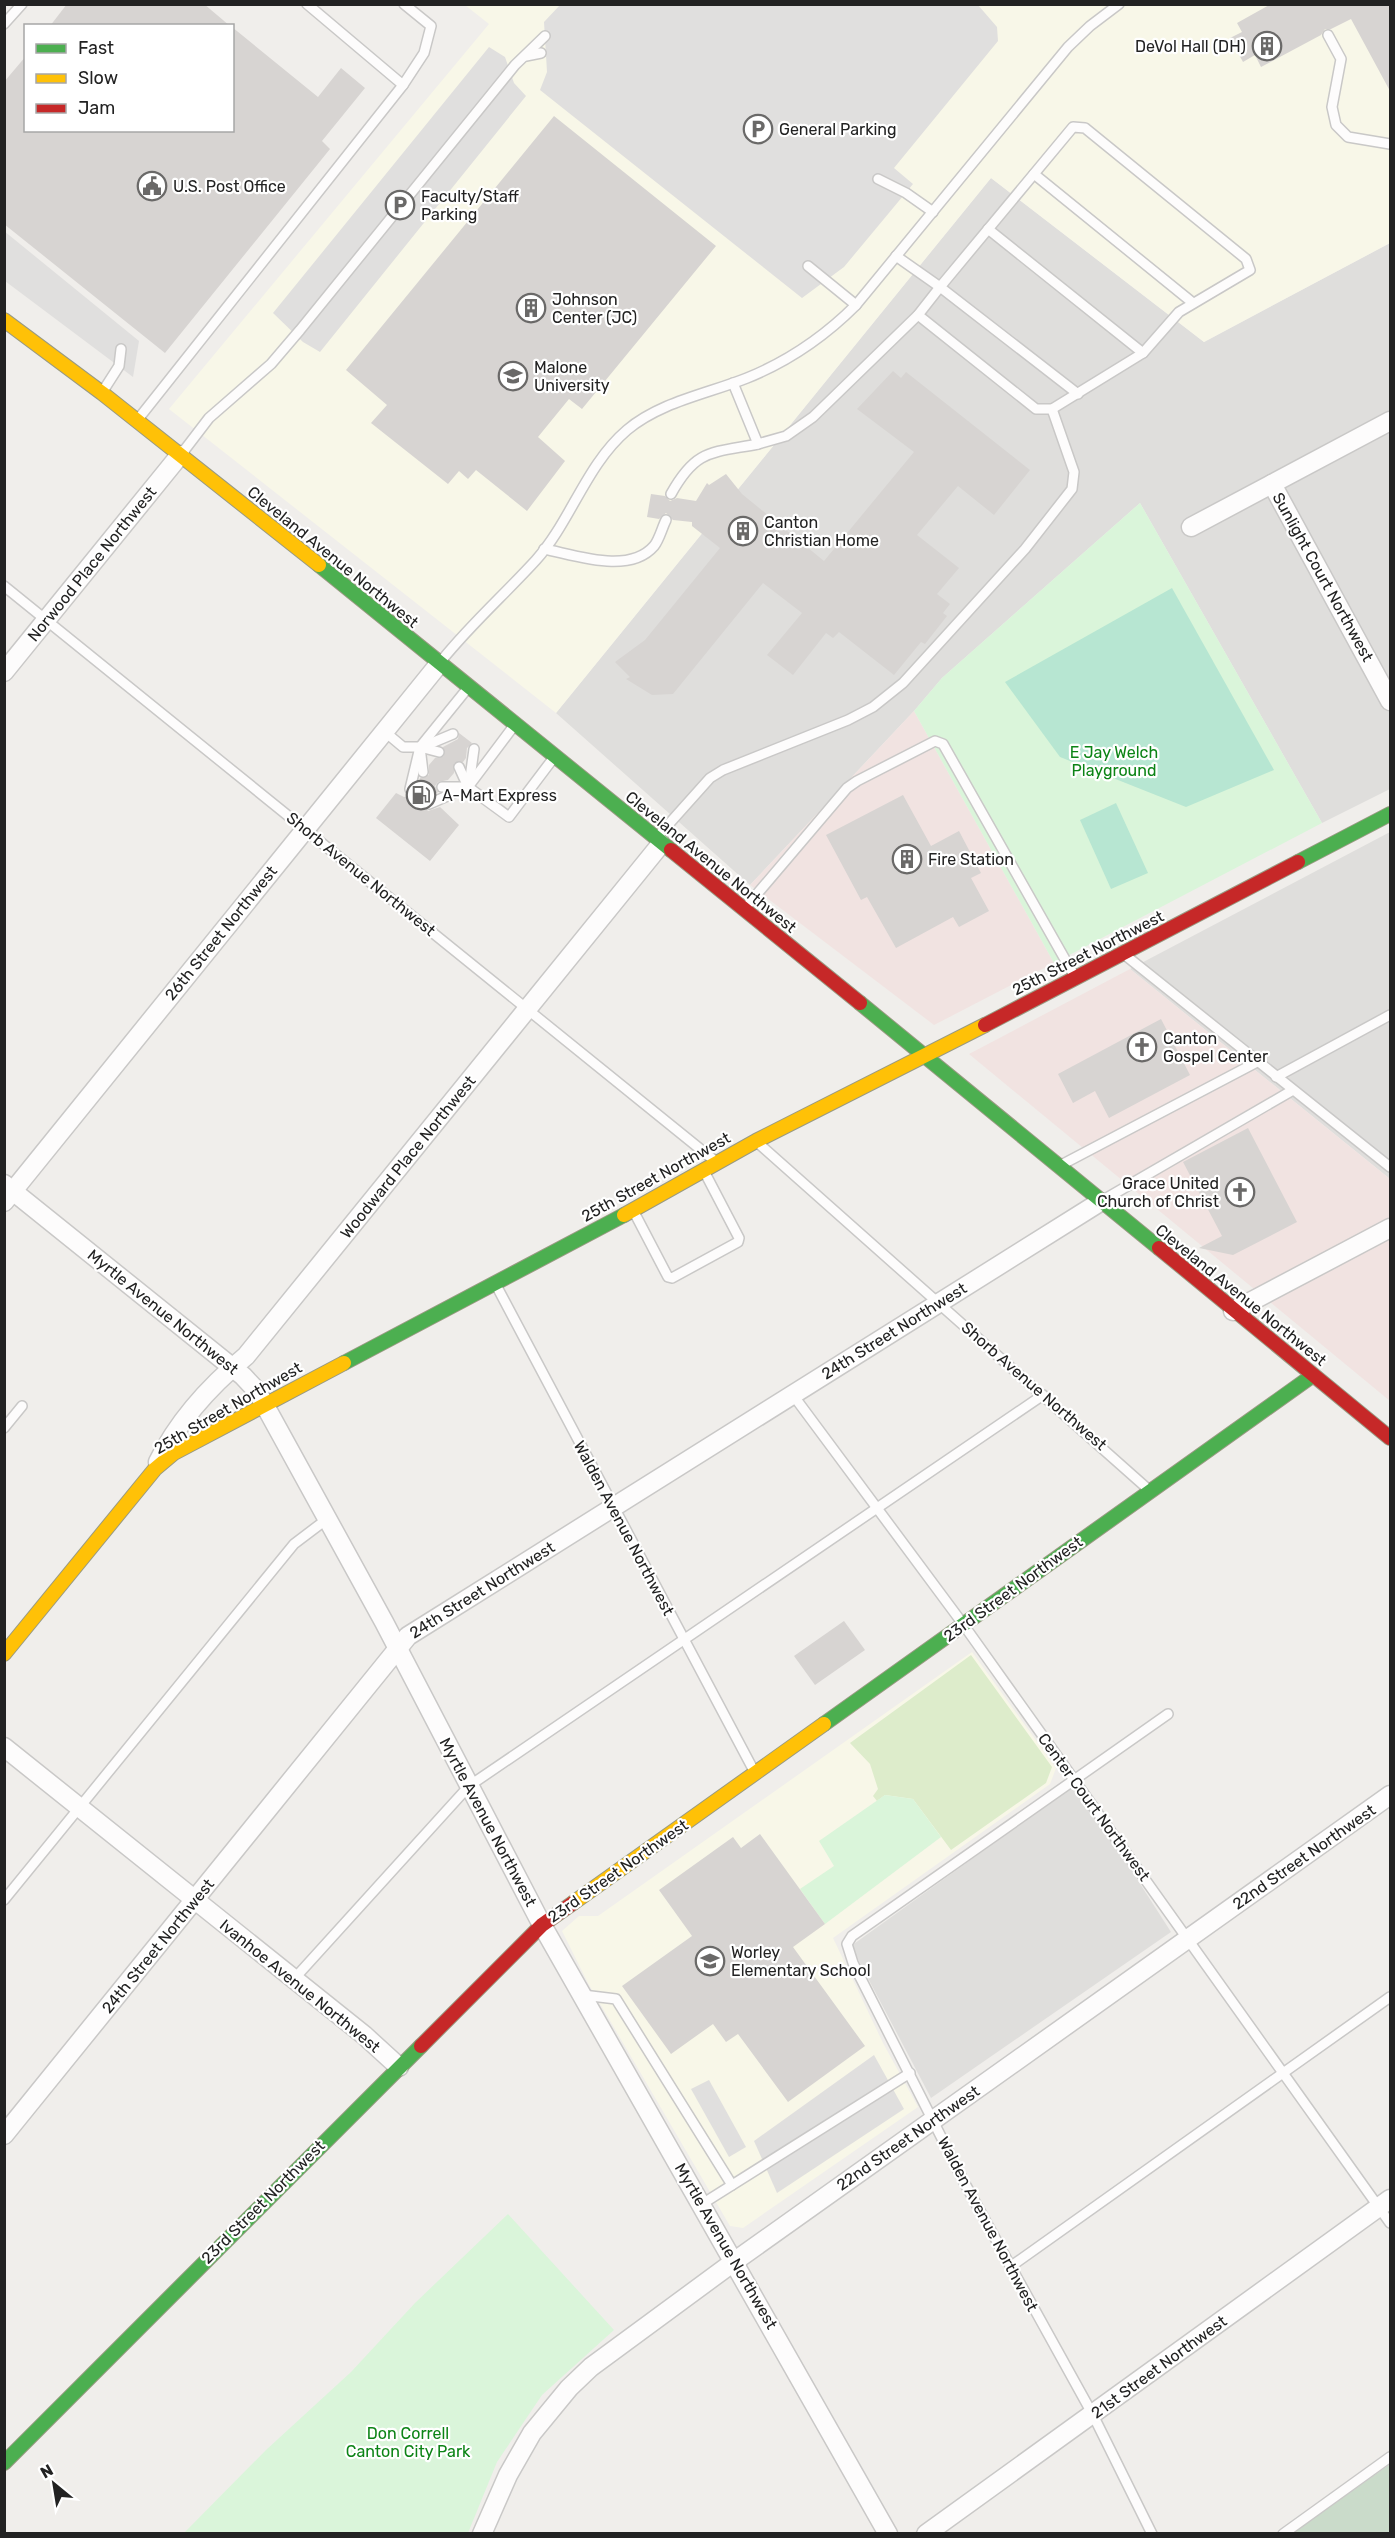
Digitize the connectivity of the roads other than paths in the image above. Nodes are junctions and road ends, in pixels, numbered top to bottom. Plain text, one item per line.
1 (22, 4) edge
2 (307, 4) edge
3 (404, 4) edge
4 (1119, 4) edge
5 (4, 24) edge
6 (1328, 35) dead end
7 (545, 36) dead end
8 (541, 54) dead end
9 (526, 56) junction
10 (403, 85) junction
11 (1390, 144) edge
12 (1034, 174) junction
13 (878, 179) dead end
14 (933, 212) junction
15 (988, 229) junction
16 (896, 256) junction
17 (808, 266) dead end
18 (940, 287) junction
19 (1193, 303) junction
20 (856, 305) junction
21 (918, 315) junction
22 (4, 320) edge
23 (121, 349) dead end
24 (1143, 353) junction
25 (733, 383) junction
26 (102, 393) junction
27 (1078, 394) junction
28 (1052, 409) junction
29 (137, 421) junction
30 (1390, 421) edge
31 (758, 444) junction
32 (180, 455) junction
33 (1272, 484) junction
34 (671, 494) dead end
35 (666, 520) dead end
36 (1191, 527) dead end
37 (544, 549) junction
38 (4, 586) edge
39 (46, 620) junction
40 (439, 664) junction
41 (4, 672) edge
42 (468, 687) junction
43 (1390, 701) edge
44 (514, 725) junction
45 (384, 731) junction
46 (453, 734) dead end
47 (420, 747) junction
48 (474, 749) dead end
49 (439, 752) dead end
50 (554, 757) junction
51 (459, 767) dead end
52 (423, 772) dead end
53 (442, 787) dead end
54 (468, 787) junction
55 (410, 789) dead end
56 (429, 804) dead end
57 (1390, 814) edge
58 (305, 829) junction
59 (658, 841) junction
60 (744, 910) junction
61 (1124, 954) junction
62 (1076, 979) junction
63 (528, 1008) junction
64 (1390, 1015) edge
65 (923, 1054) junction
66 (1257, 1062) junction
67 (1276, 1077) junction
68 (1293, 1090) junction
69 (756, 1141) junction
70 (717, 1162) junction
71 (1058, 1167) junction
72 (1390, 1167) edge
73 (703, 1170) junction
74 (8, 1192) edge
75 (1100, 1202) junction
76 (633, 1210) junction
77 (1390, 1228) edge
78 (494, 1282) junction
79 (939, 1303) junction
80 (1233, 1311) junction
81 (232, 1368) junction
82 (1312, 1376) junction
83 (793, 1395) junction
84 (1044, 1395) junction
85 (264, 1404) junction
86 (22, 1406) dead end
87 (4, 1428) edge
88 (1390, 1438) edge
89 (155, 1468) junction
90 (1149, 1490) junction
91 (614, 1507) junction
92 (877, 1509) junction
93 (327, 1519) junction
94 (963, 1624) junction
95 (682, 1639) junction
96 (397, 1648) junction
97 (4, 1654) edge
98 (1167, 1713) dead end
99 (4, 1747) edge
100 (755, 1773) junction
101 (1074, 1780) junction
102 (470, 1786) junction
103 (1390, 1795) edge
104 (79, 1807) junction
105 (4, 1900) edge
106 (195, 1901) junction
107 (542, 1925) junction
108 (1188, 1939) junction
109 (294, 1979) junction
110 (582, 1995) junction
111 (1390, 1997) edge
112 (399, 2067) junction
113 (910, 2073) junction
114 (1284, 2073) junction
115 (933, 2120) junction
116 (4, 2135) edge
117 (732, 2185) junction
118 (1385, 2203) edge
119 (702, 2204) junction
120 (1390, 2223) edge
121 (735, 2261) junction
122 (1010, 2267) junction
123 (1093, 2415) junction
124 (1390, 2457) edge
125 (4, 2463) edge
126 (482, 2534) edge
127 (888, 2534) edge
128 (926, 2534) edge
129 (1152, 2534) edge
130 (1283, 2534) edge

1 - 5 lane
2 - 10 lane
3 - 10 lane
4 - 14 lane
6 - 11 lane
7 - 9 lane
8 - 9 lane
9 - 32 lane
10 - 29 lane
12 - 15 lane
12 - 19 lane
12 - 19 lane
13 - 14 lane
14 - 16 lane
15 - 18 lane
15 - 24 lane
16 - 18 lane
16 - 20 lane
17 - 20 lane
18 - 21 lane
18 - 27 lane
19 - 24 lane
20 - 25 lane
21 - 28 lane
21 - 31 lane
22 - 26 street, Cleveland Avenue Northwest
23 - 26 lane
24 - 27 lane
25 - 31 lane
25 - 37 lane
26 - 29 street, Cleveland Avenue Northwest
27 - 28 lane
28 - 59 lane
29 - 32 street, Cleveland Avenue Northwest
30 - 33 street
31 - 34 lane
32 - 39 street, Norwood Place Northwest
32 - 40 street, Cleveland Avenue Northwest
33 - 36 street
33 - 43 street, Sunlight Court Northwest
35 - 37 lane
37 - 40 lane
38 - 39 lane, Shorb Avenue Northwest
39 - 41 street, Norwood Place Northwest
39 - 58 lane, Shorb Avenue Northwest
40 - 42 street, Cleveland Avenue Northwest
40 - 45 street, 26th Street Northwest
42 - 44 street, Cleveland Avenue Northwest
42 - 47 lane
44 - 50 street, Cleveland Avenue Northwest
44 - 54 lane
45 - 47 lane
45 - 58 street, 26th Street Northwest
46 - 47 lane
47 - 49 lane
47 - 52 lane
47 - 55 lane
48 - 54 lane
50 - 54 lane
50 - 59 street, Cleveland Avenue Northwest
51 - 54 lane
53 - 54 lane
54 - 56 lane
57 - 61 street, 25th Street Northwest
58 - 63 lane, Shorb Avenue Northwest
58 - 74 street, 26th Street Northwest
59 - 60 street, Cleveland Avenue Northwest
59 - 63 street, Woodward Place Northwest
60 - 62 lane
60 - 65 street, Cleveland Avenue Northwest
61 - 62 street, 25th Street Northwest
61 - 66 lane
62 - 65 street, 25th Street Northwest
63 - 70 lane, Shorb Avenue Northwest
63 - 81 street, Woodward Place Northwest
64 - 67 lane
65 - 69 street, 25th Street Northwest
65 - 71 street, Cleveland Avenue Northwest
66 - 67 lane
66 - 71 lane
67 - 68 lane
68 - 72 lane
68 - 75 lane
69 - 70 street, 25th Street Northwest
69 - 79 lane, Shorb Avenue Northwest
70 - 73 street, 25th Street Northwest
71 - 75 street, Cleveland Avenue Northwest
73 - 76 street, 25th Street Northwest
73 - 76 lane
74 - 81 street, Myrtle Avenue Northwest
75 - 79 street, 24th Street Northwest
75 - 80 street, Cleveland Avenue Northwest
76 - 78 street, 25th Street Northwest
77 - 80 street
78 - 85 street, 25th Street Northwest
78 - 91 lane, Walden Avenue Northwest
79 - 83 street, 24th Street Northwest
79 - 84 lane, Shorb Avenue Northwest
80 - 82 street, Cleveland Avenue Northwest
81 - 85 street, Myrtle Avenue Northwest
81 - 89 street, Woodward Place Northwest
82 - 88 street, Cleveland Avenue Northwest
82 - 90 street, 23rd Street Northwest
83 - 91 street, 24th Street Northwest
83 - 92 lane, Center Court Northwest
84 - 90 lane, Shorb Avenue Northwest
84 - 92 lane
85 - 89 street, 25th Street Northwest
85 - 93 street, Myrtle Avenue Northwest
86 - 87 lane
89 - 97 street, 25th Street Northwest
90 - 94 street, 23rd Street Northwest
91 - 95 lane, Walden Avenue Northwest
91 - 96 street, 24th Street Northwest
92 - 94 lane, Center Court Northwest
92 - 95 lane
93 - 96 street, Myrtle Avenue Northwest
93 - 104 lane
94 - 100 street, 23rd Street Northwest
94 - 101 lane, Center Court Northwest
95 - 100 lane, Walden Avenue Northwest
95 - 102 lane
96 - 102 street, Myrtle Avenue Northwest
96 - 106 street, 24th Street Northwest
98 - 101 lane, Walden Avenue Northwest
99 - 104 street, Ivanhoe Avenue Northwest
100 - 107 street, 23rd Street Northwest
101 - 108 lane, Center Court Northwest
101 - 113 lane, Walden Avenue Northwest
102 - 107 street, Myrtle Avenue Northwest
102 - 109 lane
103 - 108 street, 22nd Street Northwest
104 - 105 lane
104 - 106 street, Ivanhoe Avenue Northwest
106 - 109 street, Ivanhoe Avenue Northwest
106 - 116 street, 24th Street Northwest
107 - 110 street, Myrtle Avenue Northwest
107 - 112 street, 23rd Street Northwest
108 - 114 lane, Center Court Northwest
108 - 115 street, 22nd Street Northwest
109 - 112 street, Ivanhoe Avenue Northwest
110 - 117 lane
110 - 119 street, Myrtle Avenue Northwest
111 - 114 lane
112 - 125 street, 23rd Street Northwest
113 - 115 lane, Walden Avenue Northwest
113 - 117 lane
114 - 118 lane, Center Court Northwest
114 - 122 lane
115 - 121 street, 22nd Street Northwest
115 - 122 lane, Walden Avenue Northwest
117 - 119 lane
118 - 120 lane, Center Court Northwest
118 - 123 street, 21st Street Northwest
119 - 121 street, Myrtle Avenue Northwest
121 - 126 street, 22nd Street Northwest
121 - 127 street, Myrtle Avenue Northwest
122 - 123 lane, Walden Avenue Northwest
123 - 128 street, 21st Street Northwest
123 - 129 lane, Walden Avenue Northwest
124 - 130 lane

